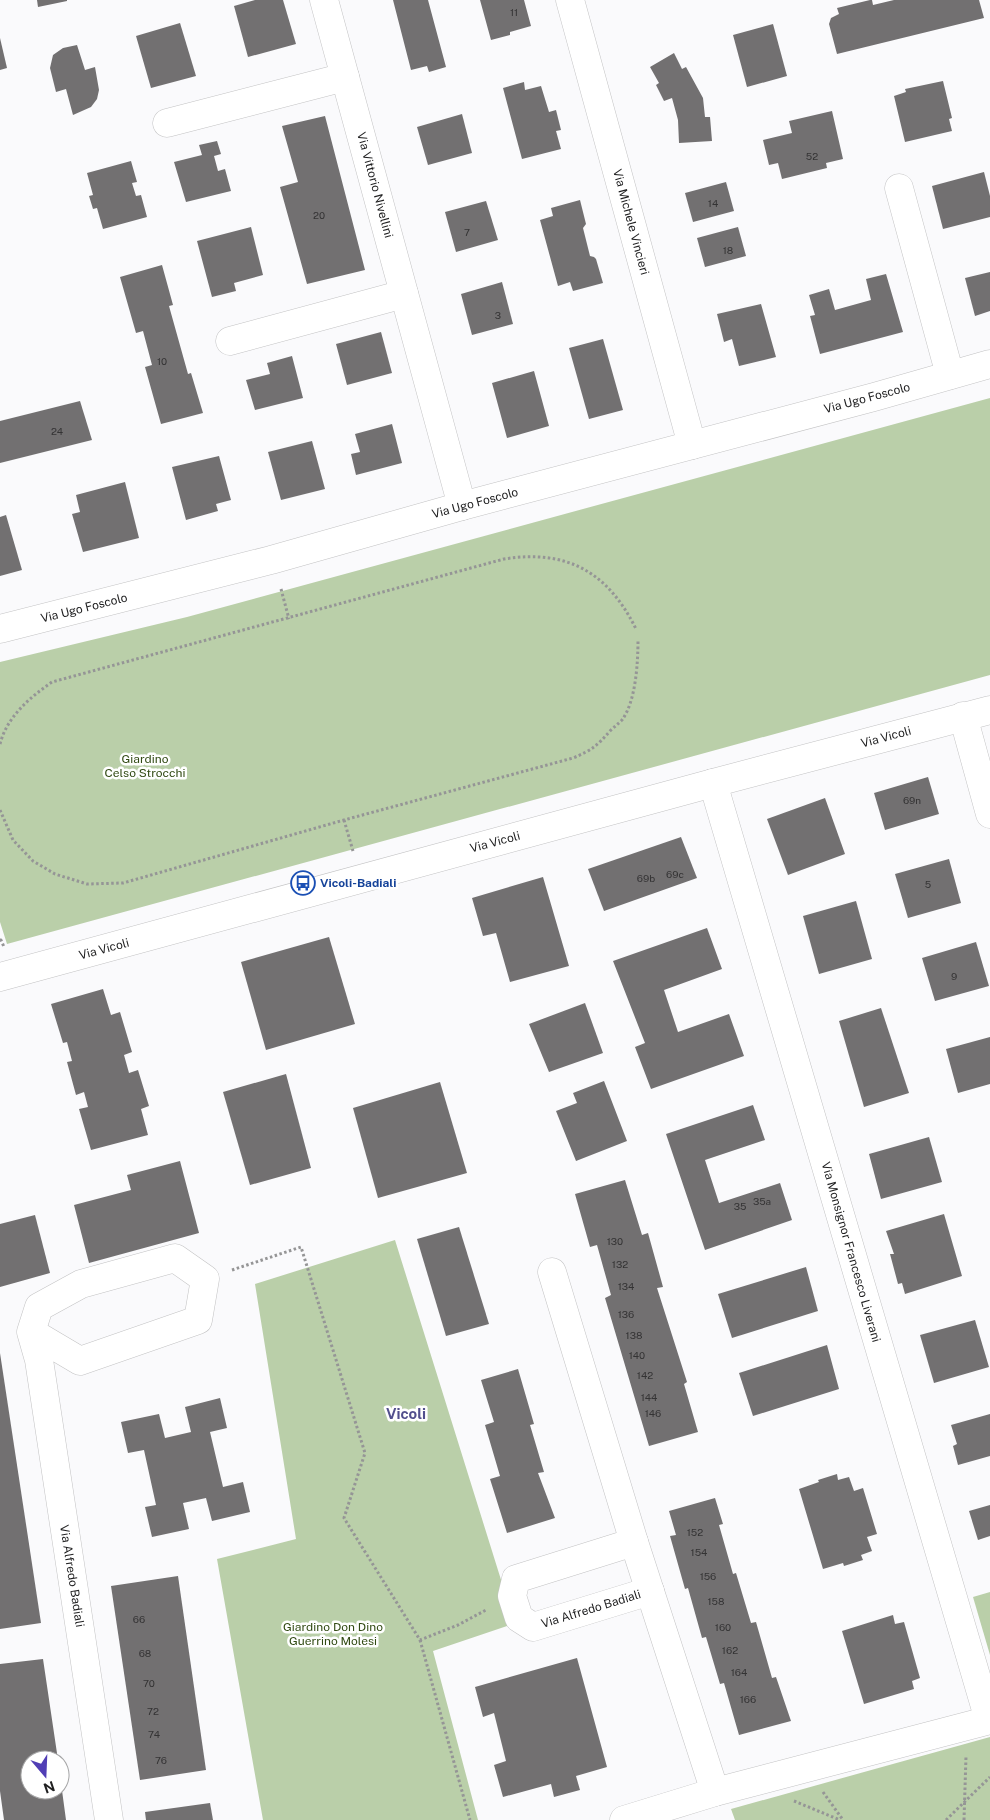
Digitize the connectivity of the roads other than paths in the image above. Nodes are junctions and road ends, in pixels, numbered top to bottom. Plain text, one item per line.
1 (324, 0) edge
2 (570, 0) edge
3 (345, 77) junction
4 (167, 123) dead end
5 (899, 188) dead end
6 (404, 294) junction
7 (230, 342) dead end
8 (990, 364) edge
9 (950, 375) junction
10 (692, 445) junction
11 (462, 506) junction
12 (0, 629) edge
13 (990, 710) edge
14 (963, 716) junction
15 (712, 783) junction
16 (990, 814) edge
17 (0, 977) edge
18 (552, 1272) dead end
19 (31, 1332) junction
20 (634, 1542) junction
21 (650, 1591) junction
22 (990, 1720) edge
23 (715, 1792) junction
24 (109, 1820) edge
25 (624, 1820) edge

1 - 3 street, Via Vittorio Nivellini
2 - 10 street, Via Michele Vincieri
3 - 4 street
3 - 6 street, Via Vittorio Nivellini
5 - 9 street
6 - 7 street
6 - 11 street, Via Vittorio Nivellini
8 - 9 street, Via Ugo Foscolo
9 - 10 street, Via Ugo Foscolo
10 - 11 street, Via Ugo Foscolo
11 - 12 street, Via Ugo Foscolo
13 - 14 street, Via Vicoli
14 - 15 street, Via Vicoli
14 - 16 street
15 - 17 street, Via Vicoli
15 - 22 street, Via Monsignor Francesco Liverani
18 - 20 street, Via Alfredo Badiali
19 - 19 street
19 - 24 street, Via Alfredo Badiali
20 - 21 street, Via Alfredo Badiali
20 - 21 street, Via Alfredo Badiali
21 - 23 street, Via Alfredo Badiali
22 - 23 street
23 - 25 street

